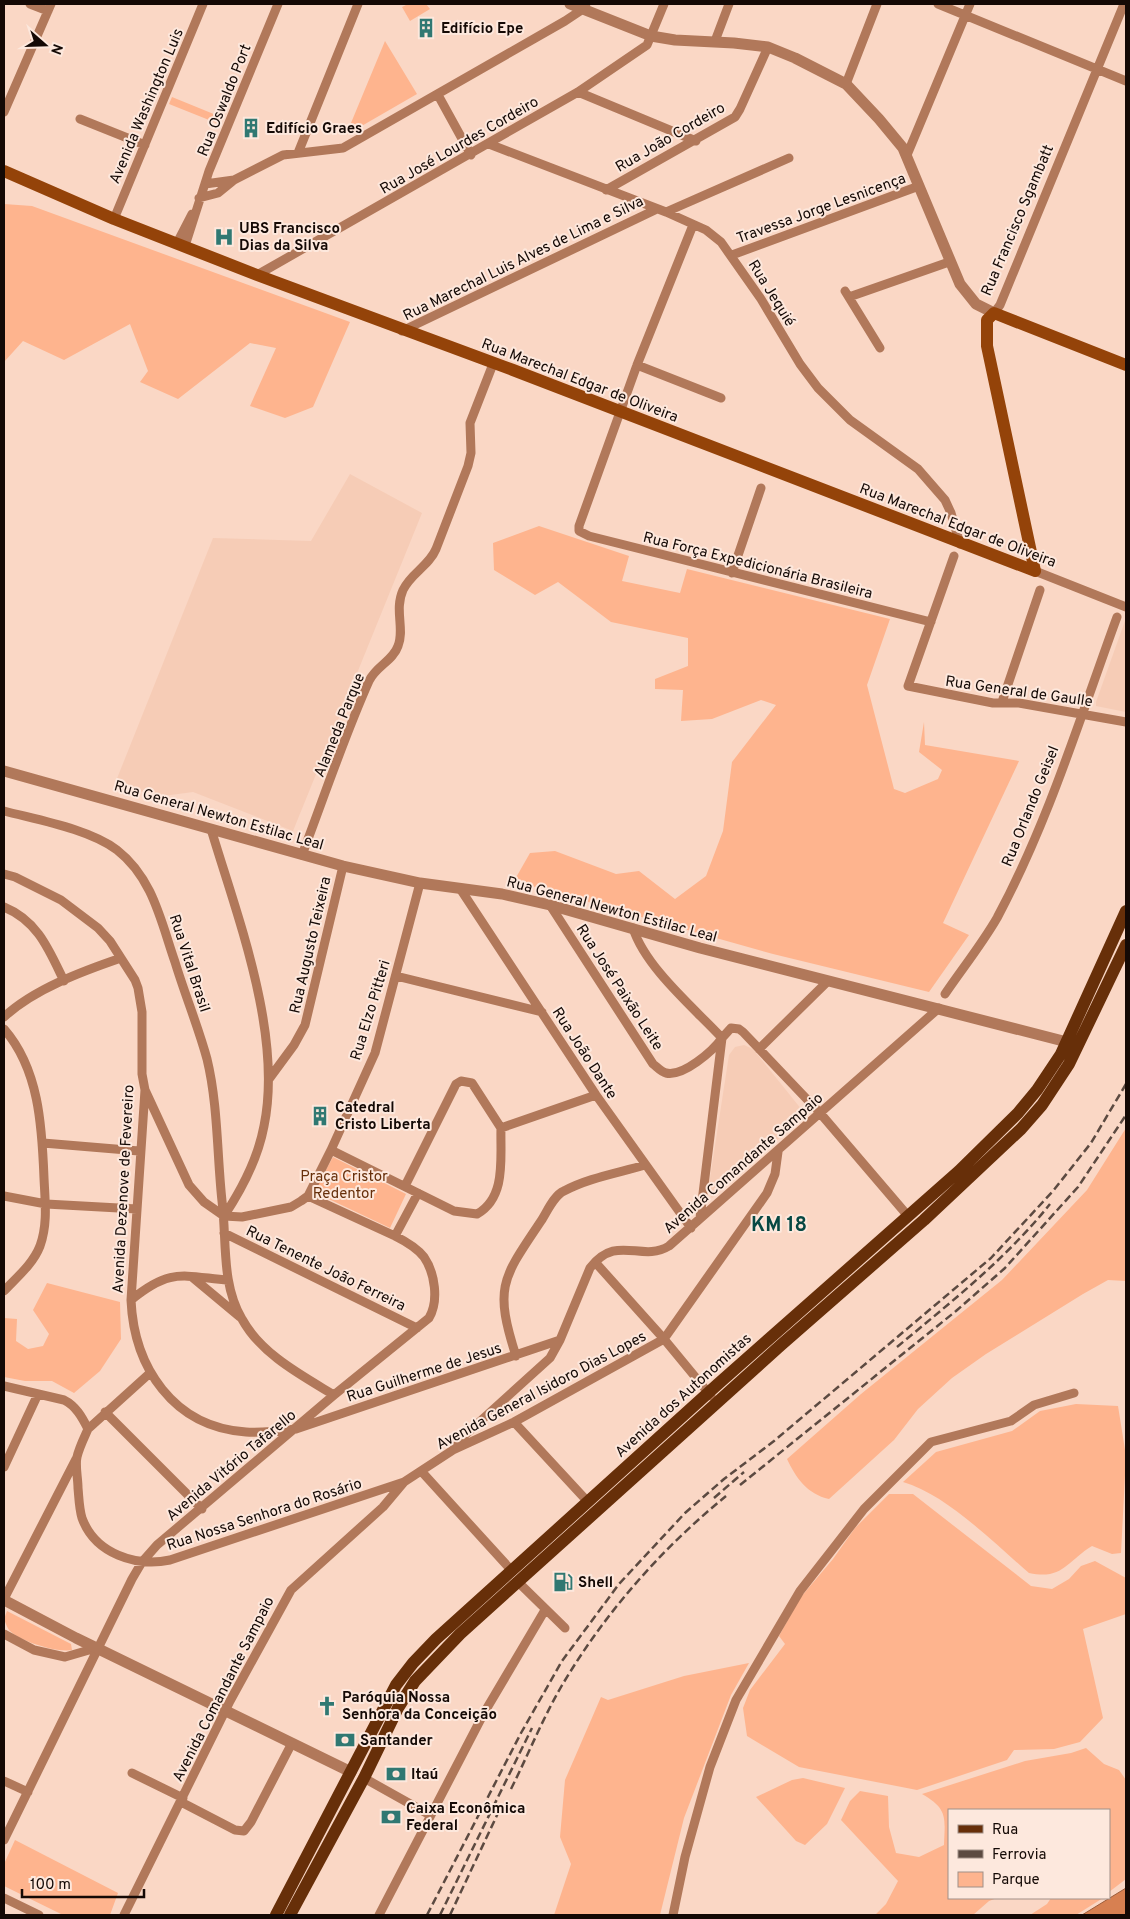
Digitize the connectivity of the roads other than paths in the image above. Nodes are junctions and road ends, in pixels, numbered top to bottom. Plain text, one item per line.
1 (30, 4) edge
2 (203, 4) edge
3 (278, 4) edge
4 (358, 4) edge
5 (570, 4) edge
6 (664, 4) edge
7 (729, 4) edge
8 (877, 4) edge
9 (938, 4) edge
10 (970, 4) edge
11 (1125, 5) edge
12 (584, 6) edge
13 (49, 7) edge
14 (966, 15) junction
15 (651, 36) junction
16 (715, 42) junction
17 (768, 47) junction
18 (1098, 69) junction
19 (1126, 81) edge
20 (846, 84) junction
21 (578, 92) junction
22 (438, 95) junction
23 (4, 112) edge
24 (80, 119) dead end
25 (696, 141) junction
26 (489, 144) junction
27 (145, 145) junction
28 (298, 153) junction
29 (471, 155) junction
30 (907, 155) junction
31 (789, 158) dead end
32 (4, 171) edge
33 (4, 180) edge
34 (234, 180) junction
35 (205, 184) junction
36 (39, 186) junction
37 (919, 186) junction
38 (606, 190) junction
39 (198, 202) junction
40 (661, 211) junction
41 (114, 219) junction
42 (693, 225) junction
43 (181, 245) junction
44 (732, 255) junction
45 (949, 262) junction
46 (272, 267) junction
47 (257, 275) junction
48 (270, 280) junction
49 (994, 313) junction
50 (402, 331) junction
51 (880, 348) dead end
52 (493, 364) junction
53 (1126, 365) edge
54 (637, 366) junction
55 (721, 398) dead end
56 (620, 413) junction
57 (761, 488) dead end
58 (960, 544) junction
59 (954, 556) dead end
60 (1035, 571) junction
61 (732, 573) junction
62 (1040, 590) dead end
63 (1126, 607) edge
64 (1118, 617) dead end
65 (931, 622) junction
66 (1002, 702) junction
67 (1082, 714) junction
68 (1126, 722) edge
69 (4, 771) edge
70 (4, 811) edge
71 (211, 828) junction
72 (302, 855) junction
73 (343, 866) junction
74 (4, 874) edge
75 (420, 883) junction
76 (461, 890) junction
77 (550, 905) junction
78 (4, 907) edge
79 (1126, 912) edge
80 (633, 928) junction
81 (1126, 945) edge
82 (121, 958) junction
83 (396, 976) junction
84 (64, 981) junction
85 (828, 981) junction
86 (945, 994) dead end
87 (939, 1008) junction
88 (542, 1012) junction
89 (4, 1017) edge
90 (4, 1029) edge
91 (722, 1038) junction
92 (1067, 1042) junction
93 (758, 1049) junction
94 (269, 1079) junction
95 (145, 1090) junction
96 (596, 1095) junction
97 (820, 1114) junction
98 (501, 1128) junction
99 (43, 1143) junction
100 (331, 1150) junction
101 (139, 1151) junction
102 (778, 1152) junction
103 (645, 1166) junction
104 (405, 1186) junction
105 (418, 1193) junction
106 (4, 1196) edge
107 (308, 1196) junction
108 (46, 1204) junction
109 (137, 1209) junction
110 (224, 1216) junction
111 (908, 1216) junction
112 (700, 1218) junction
113 (691, 1228) junction
114 (224, 1233) junction
115 (395, 1236) junction
116 (905, 1236) junction
117 (595, 1262) junction
118 (192, 1277) junction
119 (228, 1280) junction
120 (4, 1290) edge
121 (131, 1300) junction
122 (240, 1317) junction
123 (417, 1328) junction
124 (664, 1339) junction
125 (560, 1340) junction
126 (516, 1356) junction
127 (150, 1373) junction
128 (4, 1386) edge
129 (38, 1394) junction
130 (708, 1394) junction
131 (1074, 1394) dead end
132 (334, 1395) junction
133 (720, 1399) junction
134 (105, 1412) junction
135 (514, 1422) junction
136 (296, 1428) junction
137 (88, 1429) junction
138 (453, 1450) junction
139 (76, 1459) junction
140 (4, 1467) edge
141 (422, 1472) junction
142 (404, 1482) junction
143 (588, 1502) junction
144 (202, 1509) junction
145 (142, 1562) junction
146 (515, 1577) junction
147 (4, 1599) edge
148 (544, 1610) junction
149 (565, 1628) dead end
150 (4, 1634) edge
151 (96, 1648) junction
152 (226, 1711) junction
153 (292, 1743) junction
154 (350, 1772) junction
155 (132, 1773) dead end
156 (4, 1781) edge
157 (361, 1784) junction
158 (28, 1792) junction
159 (182, 1800) junction
160 (430, 1815) junction
161 (4, 1840) edge
162 (4, 1898) edge
163 (39, 1915) edge
164 (124, 1915) edge
165 (276, 1915) edge
166 (290, 1915) edge
167 (379, 1915) edge
168 (673, 1915) edge

1 - 13 street
2 - 27 street, Avenida Washington Luis
3 - 35 street, Rua Oswaldo Port
4 - 28 street
5 - 12 street
6 - 15 street, Rua José Lourdes Cordeiro
7 - 16 street
8 - 20 street
9 - 14 street
10 - 14 street
11 - 18 street, Rua Francisco Sgambatt
12 - 15 street
12 - 22 street
13 - 23 street
14 - 18 street
14 - 30 street
15 - 16 street
15 - 21 street, Rua José Lourdes Cordeiro
16 - 17 street
17 - 20 street
17 - 25 street, Rua João Cordeiro
18 - 19 street
18 - 49 street, Rua Francisco Sgambatt
20 - 30 street
21 - 25 street
21 - 26 street, Rua José Lourdes Cordeiro
22 - 28 street
22 - 29 street
24 - 27 street
25 - 38 street, Rua João Cordeiro
26 - 29 street, Rua José Lourdes Cordeiro
26 - 38 street, Rua Jequié
27 - 41 street, Avenida Washington Luis
28 - 34 street
29 - 46 street, Rua José Lourdes Cordeiro
30 - 37 street
31 - 40 street, Rua Marechal Luis Alves de Lima e Silva
32 - 36 main road, Rua Marechal Edgar de Oliveira
33 - 36 main road, Rua Marechal Edgar de Oliveira
34 - 35 street
34 - 39 street
35 - 39 street, Rua Oswaldo Port
36 - 41 main road, Rua Marechal Edgar de Oliveira
37 - 44 street, Travessa Jorge Lesnicença
37 - 45 street
38 - 40 street, Rua Jequié
39 - 43 street, Rua Oswaldo Port
40 - 42 street, Rua Jequié
40 - 50 street, Rua Marechal Luis Alves de Lima e Silva
41 - 43 main road, Rua Marechal Edgar de Oliveira
42 - 44 street, Rua Jequié
42 - 54 street
43 - 47 main road, Rua Marechal Edgar de Oliveira
44 - 58 street, Rua Jequié
45 - 49 street
45 - 51 street
46 - 47 street, Rua José Lourdes Cordeiro
46 - 48 street
47 - 48 main road, Rua Marechal Edgar de Oliveira
48 - 50 main road, Rua Marechal Edgar de Oliveira
49 - 53 main road
49 - 60 main road, Rua Francisco Sgambatt
50 - 52 main road, Rua Marechal Edgar de Oliveira
52 - 56 main road, Rua Marechal Edgar de Oliveira
52 - 72 street, Alameda Parque
54 - 55 street
54 - 56 street
56 - 58 main road, Rua Marechal Edgar de Oliveira
56 - 61 street, Rua Força Expedicionária Brasileira
57 - 61 street
58 - 60 main road, Rua Marechal Edgar de Oliveira
59 - 65 street
60 - 63 street, Rua Marechal Edgar de Oliveira
61 - 65 street, Rua Força Expedicionária Brasileira
62 - 66 street
64 - 67 street, Rua Orlando Geisel
65 - 66 street, Rua General de Gaulle
66 - 67 street, Rua General de Gaulle
67 - 68 street, Rua General de Gaulle
67 - 86 street, Rua Orlando Geisel
69 - 71 street, Rua General Newton Estilac Leal
70 - 110 street, Rua Vital Brasil
71 - 72 street, Rua General Newton Estilac Leal
71 - 94 street
72 - 73 street, Rua General Newton Estilac Leal
73 - 75 street, Rua General Newton Estilac Leal
73 - 94 street, Rua Augusto Teixeira
74 - 82 street, Avenida Dezenove de Fevereiro
75 - 76 street, Rua General Newton Estilac Leal
75 - 83 street, Rua Elzo Pitteri
76 - 77 street, Rua General Newton Estilac Leal
76 - 88 street, Rua João Dante
77 - 80 street, Rua General Newton Estilac Leal
77 - 91 street, Rua José Paixão Leite
78 - 84 street
79 - 92 main road, Avenida dos Autonomistas
80 - 85 street, Rua General Newton Estilac Leal
80 - 91 street
81 - 116 main road, Avenida dos Autonomistas
82 - 84 street
82 - 95 street, Avenida Dezenove de Fevereiro
83 - 88 street
83 - 100 street, Rua Elzo Pitteri
84 - 89 street
85 - 87 street, Rua General Newton Estilac Leal
85 - 93 street
87 - 92 street, Rua General Newton Estilac Leal
87 - 97 street, Avenida Comandante Sampaio
88 - 96 street, Rua João Dante
90 - 99 street
91 - 93 street
91 - 112 street
92 - 111 main road, Avenida dos Autonomistas
93 - 97 street
94 - 110 street
95 - 101 street, Avenida Dezenove de Fevereiro
95 - 110 street
96 - 98 street
96 - 103 street, Rua João Dante
97 - 102 street, Avenida Comandante Sampaio
97 - 111 street
98 - 104 street
98 - 105 street
99 - 101 street
99 - 108 street
100 - 104 street
100 - 107 street, Rua Elzo Pitteri
101 - 109 street, Avenida Dezenove de Fevereiro
102 - 112 street, Avenida Comandante Sampaio
102 - 124 street, Avenida General Isidoro Dias Lopes
103 - 113 street, Rua João Dante
103 - 126 street
104 - 105 street
105 - 115 street
106 - 108 street
107 - 110 street
107 - 115 street, Avenida Vitório Tafarello
108 - 109 street
108 - 120 street
109 - 121 street, Avenida Dezenove de Fevereiro
110 - 114 street, Rua Vital Brasil
111 - 116 main road
111 - 130 main road, Avenida dos Autonomistas
112 - 113 street, Avenida Comandante Sampaio
113 - 117 street, Avenida Comandante Sampaio
114 - 119 street, Rua Vital Brasil
114 - 123 street, Rua Tenente João Ferreira
115 - 123 street, Avenida Vitório Tafarello
116 - 133 main road, Avenida dos Autonomistas
117 - 124 street
117 - 125 street
118 - 119 street
118 - 121 street
118 - 122 street
119 - 122 street, Rua Vital Brasil
121 - 127 street, Avenida Dezenove de Fevereiro
122 - 132 street
123 - 132 street, Avenida Vitório Tafarello
124 - 130 street
124 - 135 street, Avenida General Isidoro Dias Lopes
125 - 126 street, Rua Guilherme de Jesus
125 - 138 street
126 - 136 street, Rua Guilherme de Jesus
127 - 134 street
127 - 136 street, Avenida Dezenove de Fevereiro
128 - 129 street
129 - 137 street
129 - 140 street
130 - 133 street
130 - 143 main road, Avenida dos Autonomistas
131 - 168 street
132 - 136 street, Avenida Vitório Tafarello
133 - 146 main road, Avenida dos Autonomistas
134 - 137 street
134 - 144 street
135 - 138 street, Avenida General Isidoro Dias Lopes
135 - 143 street
136 - 144 street, Avenida Vitório Tafarello
137 - 139 street, Rua Nossa Senhora do Rosário
138 - 141 street, Avenida General Isidoro Dias Lopes
139 - 145 street, Rua Nossa Senhora do Rosário
139 - 147 street
141 - 142 street, Rua Nossa Senhora do Rosário
141 - 146 street
142 - 145 street, Rua Nossa Senhora do Rosário
142 - 152 street, Avenida Comandante Sampaio
143 - 146 main road, Avenida dos Autonomistas
144 - 145 street, Avenida Vitório Tafarello
145 - 151 street, Avenida Vitório Tafarello
146 - 148 street
146 - 154 main road, Avenida dos Autonomistas
146 - 157 main road, Avenida dos Autonomistas
147 - 151 street
148 - 149 street
148 - 160 street
150 - 151 street
151 - 152 street
151 - 158 street, Avenida Vitório Tafarello
152 - 153 street
152 - 159 street, Avenida Comandante Sampaio
153 - 154 street
153 - 159 street
154 - 157 main road
154 - 165 main road, Avenida dos Autonomistas
155 - 159 street
156 - 158 street
157 - 160 street
157 - 166 main road, Avenida dos Autonomistas
158 - 161 street, Avenida Vitório Tafarello
159 - 164 street, Avenida Comandante Sampaio
160 - 167 street
162 - 163 street

